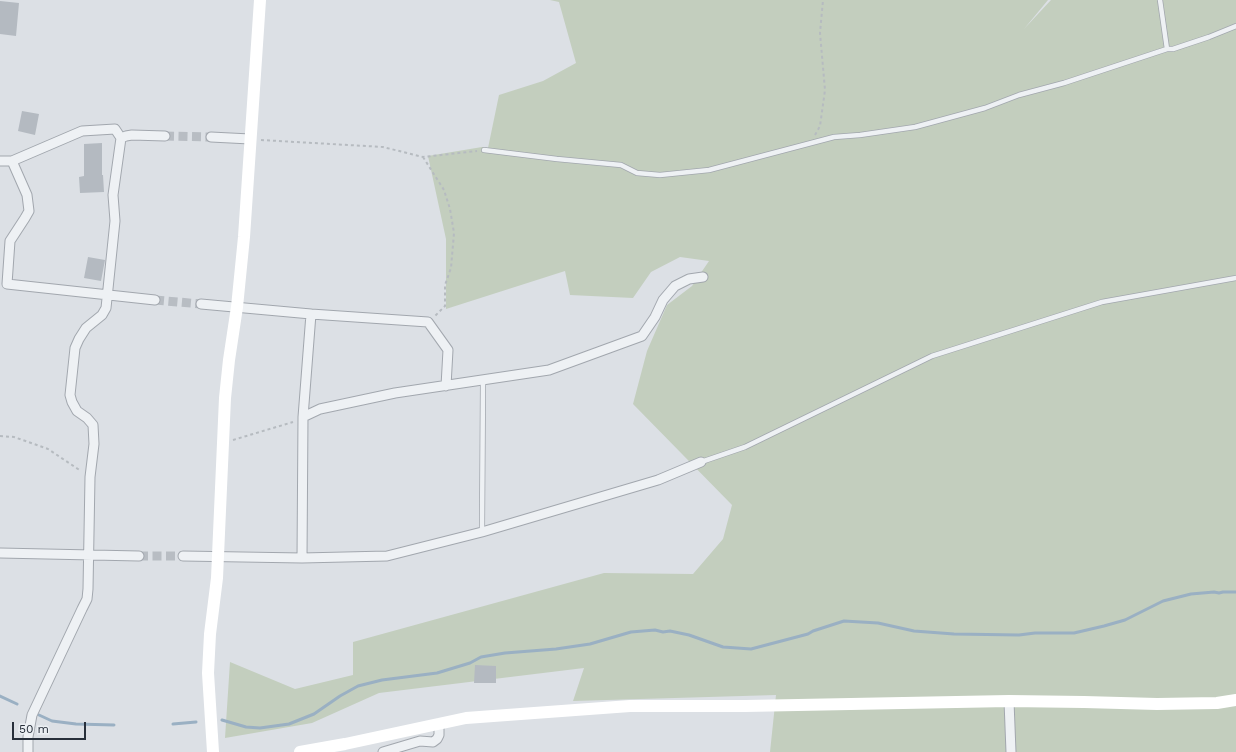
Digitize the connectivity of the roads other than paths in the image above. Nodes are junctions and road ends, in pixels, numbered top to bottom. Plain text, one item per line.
1 (260, 0) edge
2 (1160, 0) edge
3 (1236, 26) edge
4 (1167, 49) junction
5 (165, 136) tunnel mouth
6 (211, 137) tunnel mouth
7 (122, 138) junction
8 (250, 139) junction
9 (484, 150) road end
10 (0, 161) edge
11 (12, 161) junction
12 (703, 277) dead end
13 (1236, 278) edge
14 (108, 295) junction
15 (156, 300) tunnel mouth
16 (201, 304) tunnel mouth
17 (237, 307) junction
18 (311, 314) junction
19 (483, 381) junction
20 (446, 386) junction
21 (303, 417) junction
22 (701, 462) joint
23 (482, 532) junction
24 (0, 553) edge
25 (89, 554) junction
26 (139, 556) tunnel mouth
27 (183, 556) tunnel mouth
28 (218, 557) junction
29 (302, 558) junction
30 (1236, 700) edge
31 (1009, 701) junction
32 (439, 724) junction
33 (28, 752) edge
34 (214, 752) edge
35 (300, 752) edge
36 (383, 752) edge
37 (1011, 752) edge

1 - 8 street
2 - 4 lane
3 - 4 lane
4 - 9 lane
5 - 7 street
6 - 8 street
7 - 11 street
7 - 14 street
8 - 17 street
10 - 11 street
11 - 14 street
12 - 19 street
13 - 22 lane
14 - 15 street
14 - 25 street
16 - 17 street
17 - 18 street
17 - 28 street
18 - 20 street
18 - 21 street
19 - 20 street
19 - 23 lane
20 - 21 street
21 - 29 street
22 - 23 street
23 - 29 street
24 - 25 street
25 - 26 street
25 - 33 street
27 - 28 street
28 - 29 street
28 - 34 street
30 - 31 street
31 - 32 street
31 - 37 street
32 - 35 street
32 - 36 street

